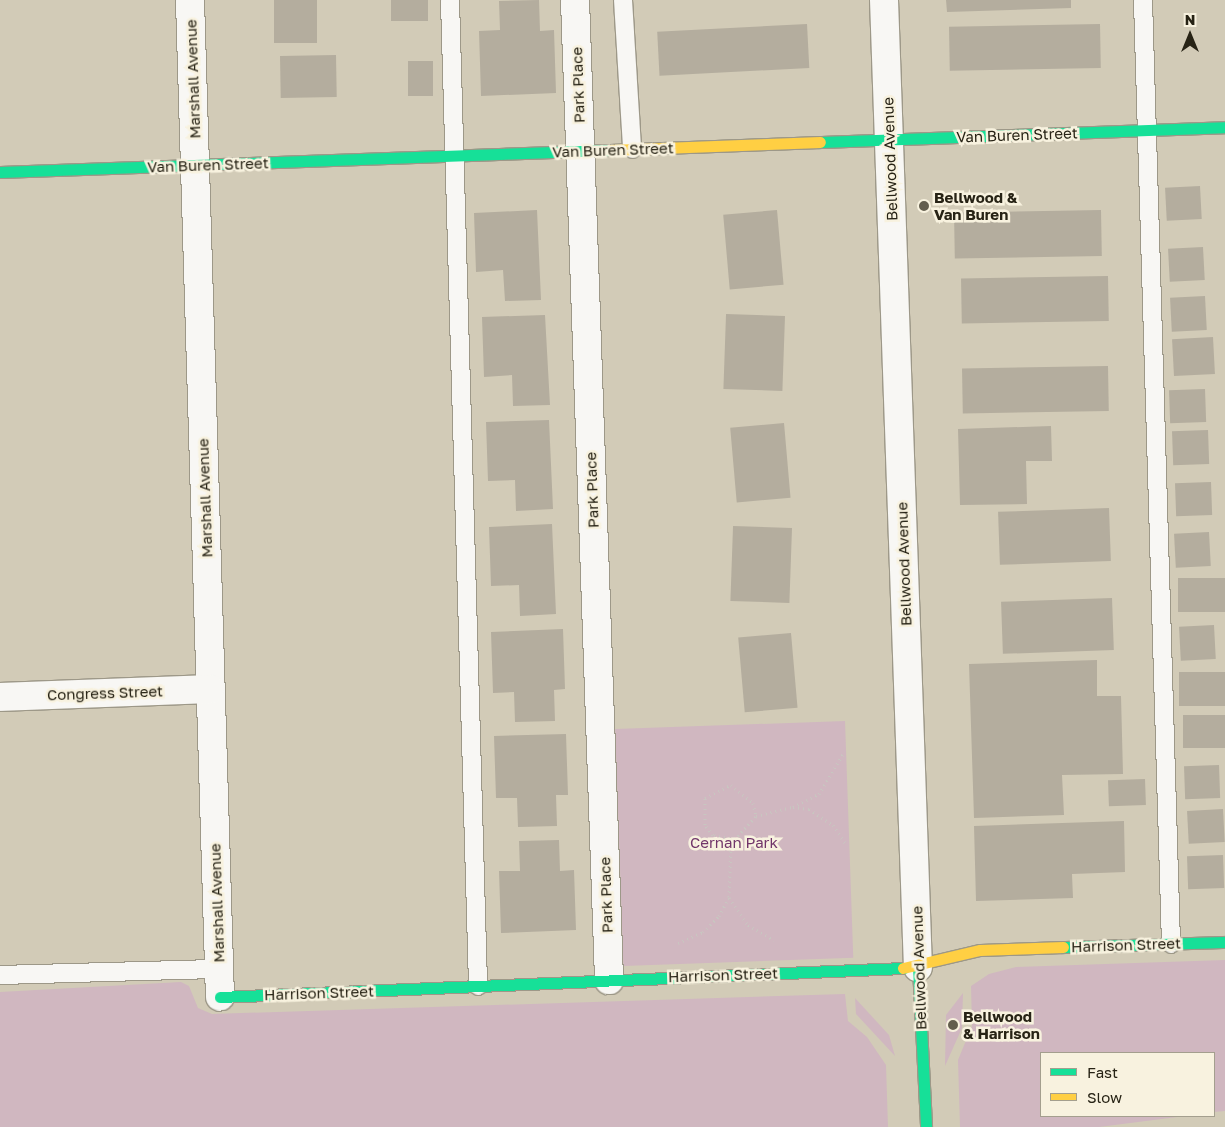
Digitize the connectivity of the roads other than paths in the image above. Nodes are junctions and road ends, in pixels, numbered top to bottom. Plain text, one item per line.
1 (190, 0) edge
2 (450, 0) edge
3 (575, 0) edge
4 (623, 0) edge
5 (884, 0) edge
6 (1143, 0) edge
7 (1225, 127) edge
8 (1148, 130) junction
9 (889, 139) junction
10 (632, 149) junction
11 (580, 151) junction
12 (454, 156) junction
13 (196, 166) junction
14 (0, 172) edge
15 (210, 690) junction
16 (0, 697) edge
17 (1225, 942) edge
18 (1171, 944) junction
19 (918, 968) junction
20 (219, 969) junction
21 (0, 974) edge
22 (609, 980) junction
23 (478, 986) junction
24 (220, 997) joint
25 (926, 1127) edge

1 - 13 street, Marshall Avenue
2 - 12 lane
3 - 11 street, Park Place
4 - 10 lane
5 - 9 street, Bellwood Avenue
6 - 8 lane
7 - 8 street, Van Buren Street
8 - 9 street, Van Buren Street
8 - 18 lane
9 - 10 street, Van Buren Street
9 - 19 street, Bellwood Avenue
10 - 11 street, Van Buren Street
11 - 12 street, Van Buren Street
11 - 22 street, Park Place
12 - 13 street, Van Buren Street
12 - 23 lane
13 - 14 street, Van Buren Street
13 - 15 street, Marshall Avenue
15 - 16 street, Congress Street
15 - 20 street, Marshall Avenue
17 - 18 street, Harrison Street
18 - 19 street, Harrison Street
19 - 22 street, Harrison Street
19 - 25 street, Bellwood Avenue
20 - 21 lane
20 - 24 street, Marshall Avenue
22 - 23 street, Harrison Street
23 - 24 street, Harrison Street

